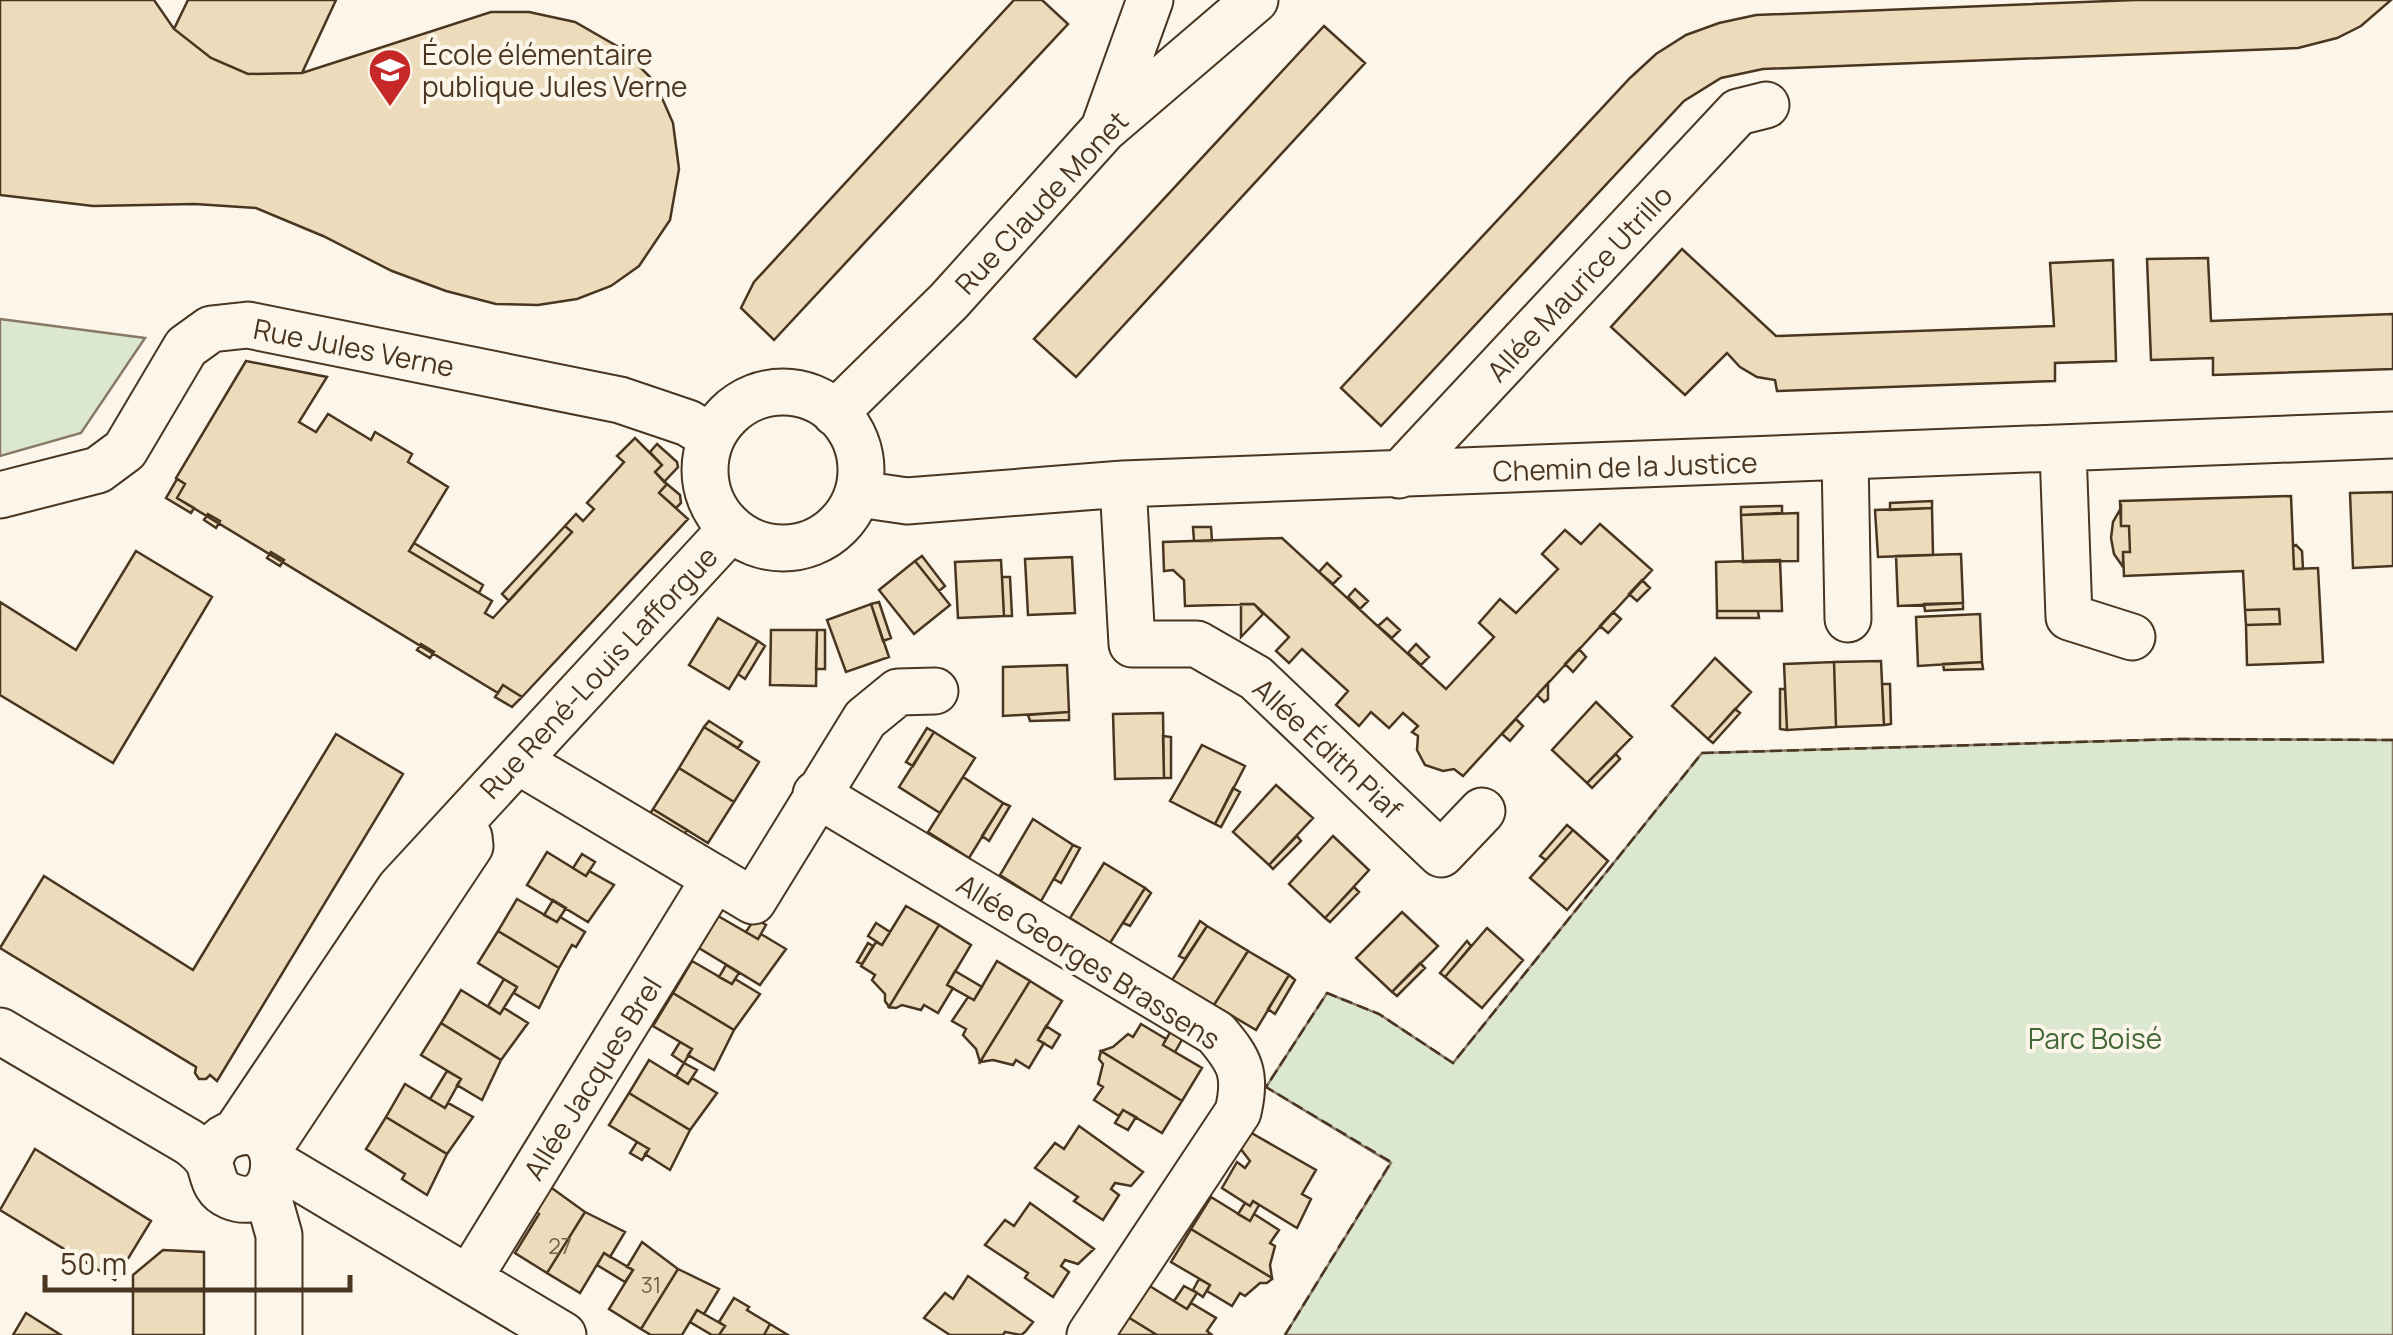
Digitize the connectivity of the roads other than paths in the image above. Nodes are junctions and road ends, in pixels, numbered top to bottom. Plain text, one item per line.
1 (1150, 0) edge
2 (1255, 0) edge
3 (1766, 105) dead end
4 (1103, 130) junction
5 (835, 413) junction
6 (2393, 435) edge
7 (711, 437) junction
8 (2063, 450) junction
9 (1844, 457) junction
10 (1400, 474) junction
11 (1123, 484) junction
12 (858, 494) junction
13 (0, 495) edge
14 (730, 529) junction
15 (1848, 619) dead end
16 (2132, 637) dead end
17 (934, 691) dead end
18 (518, 760) junction
19 (816, 794) junction
20 (1482, 810) dead end
21 (715, 878) junction
22 (0, 1032) edge
23 (238, 1154) junction
24 (468, 1278) junction
25 (279, 1335) edge
26 (563, 1335) edge
27 (1090, 1335) edge

1 - 4 street
2 - 4 street, Rue Claude Monet
3 - 10 street, Allée Maurice Utrillo
4 - 5 street, Rue Claude Monet
5 - 7 street
5 - 12 street
6 - 8 street, Chemin de la Justice
7 - 13 street, Rue Jules Verne
7 - 14 street
8 - 9 street, Chemin de la Justice
8 - 16 street
9 - 10 street, Chemin de la Justice
9 - 15 street
10 - 11 street, Chemin de la Justice
11 - 12 street, Chemin de la Justice
11 - 20 street, Allée Édith Piaf
12 - 14 street
14 - 18 street, Rue René-Louis Lafforgue
17 - 19 street
18 - 21 street
18 - 23 street, Rue René-Louis Lafforgue
19 - 21 street
19 - 27 street, Allée Georges Brassens
21 - 24 street, Allée Jacques Brel
22 - 23 street
23 - 24 street
23 - 25 street
24 - 26 street

